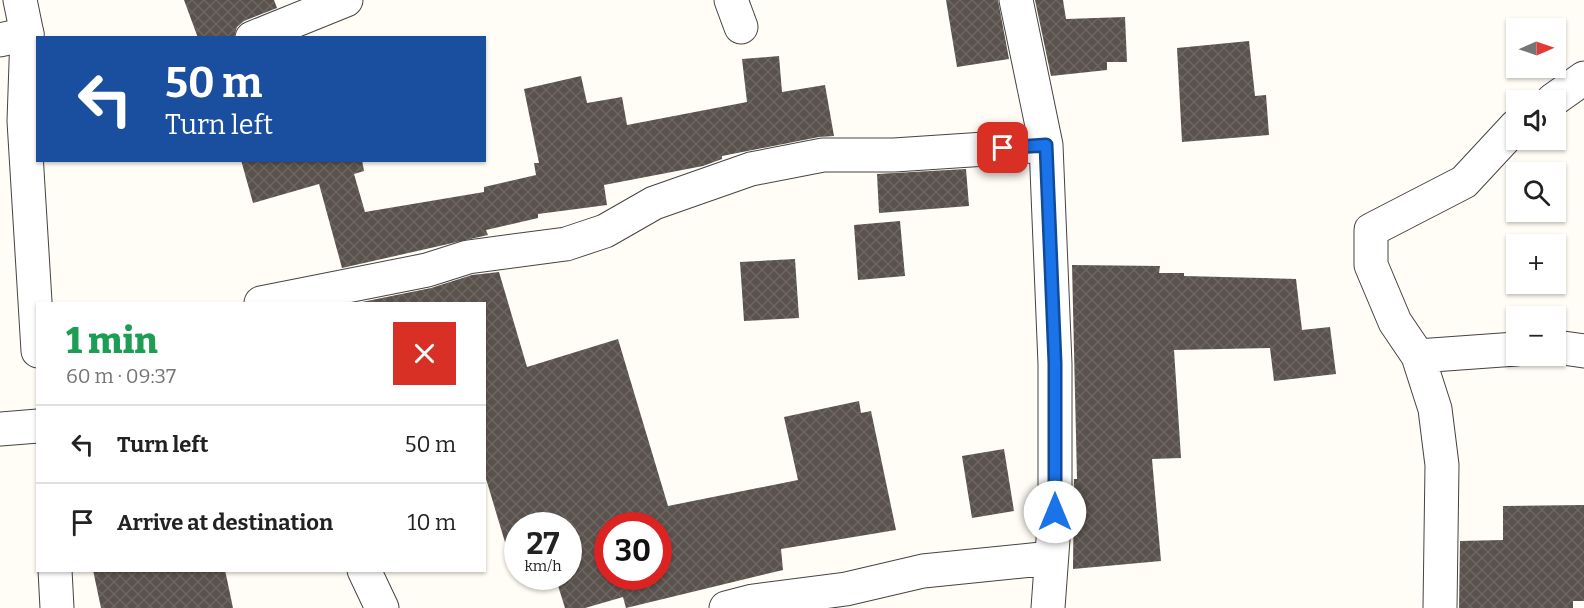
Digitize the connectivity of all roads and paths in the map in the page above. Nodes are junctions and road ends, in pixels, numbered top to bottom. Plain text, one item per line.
1 (21, 0) edge
2 (346, 0) edge
3 (1016, 0) edge
4 (257, 36) edge
5 (14, 37) edge
6 (1584, 78) edge
7 (1566, 91) edge
8 (31, 118) edge
9 (1506, 137) edge
10 (1046, 145) junction
11 (36, 302) edge
12 (280, 302) edge
13 (1566, 348) edge
14 (1506, 350) edge
15 (1584, 351) edge
16 (1418, 356) junction
17 (36, 426) edge
18 (0, 429) edge
19 (1051, 558) junction
20 (55, 572) edge
21 (365, 572) edge
22 (57, 608) edge
23 (382, 608) edge
24 (726, 608) edge
25 (1048, 608) edge
26 (1440, 608) edge

1 - 5 street
2 - 4 street
3 - 10 street
5 - 8 street
6 - 7 street
8 - 11 street
9 - 16 street
10 - 12 street
10 - 19 street
13 - 15 street
14 - 16 street
16 - 26 street
17 - 18 street
19 - 24 street
19 - 25 street
20 - 22 street
21 - 23 street

